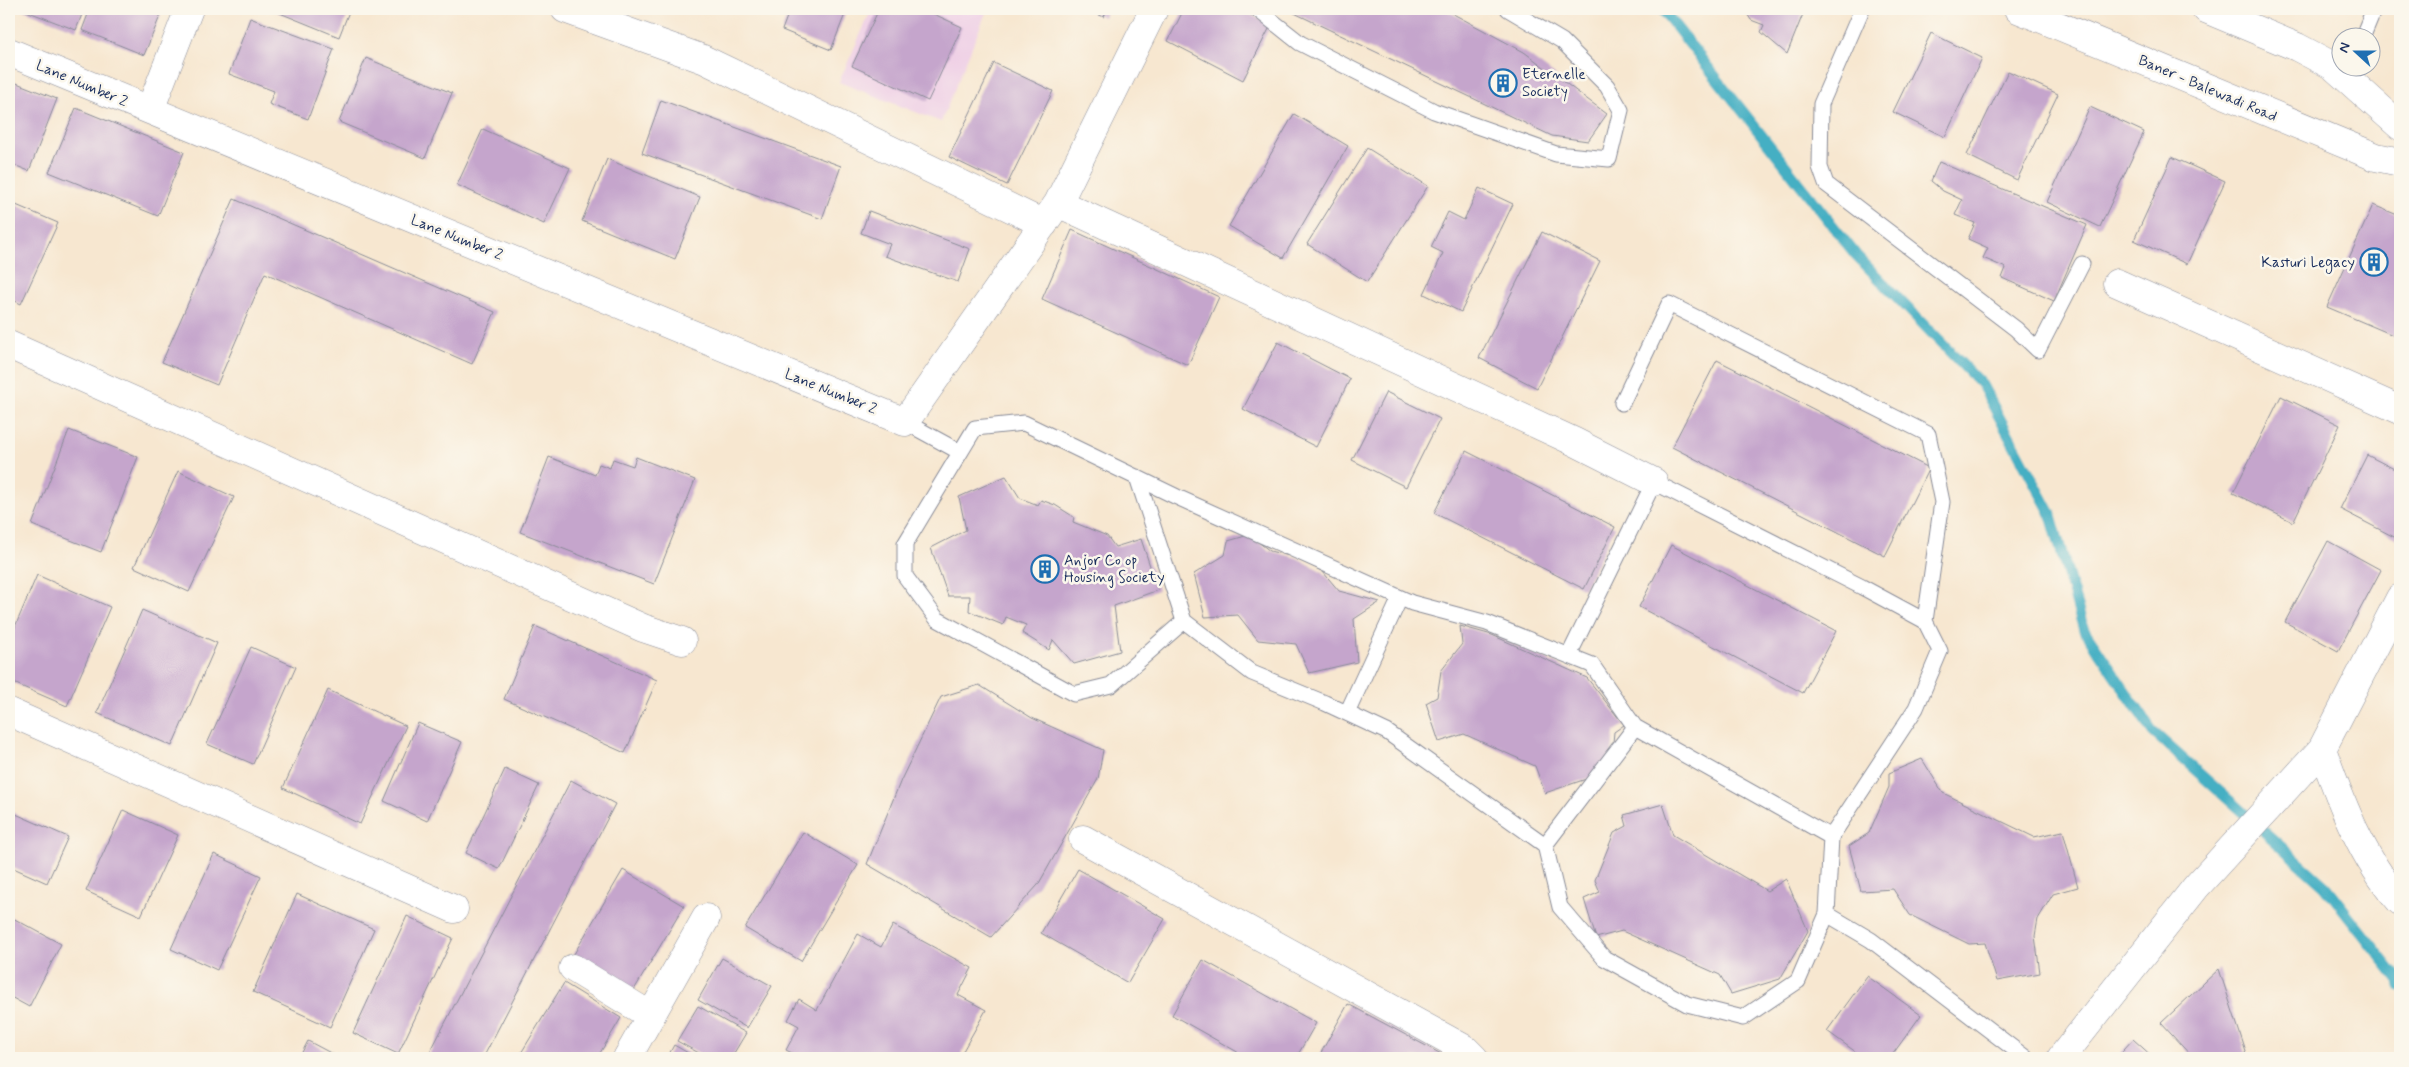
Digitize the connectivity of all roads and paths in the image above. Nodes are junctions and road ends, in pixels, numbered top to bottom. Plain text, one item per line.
1 (189, 9) edge
2 (564, 9) edge
3 (1154, 9) edge
4 (1256, 9) edge
5 (1508, 9) edge
6 (1862, 9) edge
7 (2018, 9) edge
8 (2206, 9) edge
9 (2374, 9) edge
10 (2366, 28) edge
11 (9, 52) edge
12 (2332, 65) edge
13 (2353, 78) edge
14 (150, 110) junction
15 (2400, 126) edge
16 (2400, 162) edge
17 (1051, 214) junction
18 (2082, 264) dead end
19 (2117, 283) dead end
20 (9, 345) edge
21 (1622, 403) dead end
22 (2400, 410) edge
23 (905, 422) junction
24 (960, 452) junction
25 (1137, 477) junction
26 (1654, 482) junction
27 (1400, 598) junction
28 (2400, 598) edge
29 (1184, 621) junction
30 (1925, 621) junction
31 (682, 641) dead end
32 (1569, 655) junction
33 (9, 712) edge
34 (1347, 713) junction
35 (1636, 727) junction
36 (2322, 749) junction
37 (1831, 837) junction
38 (1083, 838) dead end
39 (1545, 845) junction
40 (2400, 901) edge
41 (454, 909) dead end
42 (1827, 914) junction
43 (706, 918) dead end
44 (573, 968) dead end
45 (651, 1016) junction
46 (627, 1058) edge
47 (1474, 1058) edge
48 (2026, 1058) edge
49 (2061, 1058) edge

1 - 14 street
2 - 17 street
3 - 17 street
4 - 5 lane
6 - 18 lane
7 - 16 street, Baner - Balewadi Road
8 - 12 street
9 - 10 lane
11 - 14 street, Lane Number 2
13 - 15 street
14 - 23 street, Lane Number 2
17 - 23 street
17 - 26 street
19 - 22 street
20 - 31 street
21 - 30 lane
23 - 24 lane
24 - 25 lane
24 - 29 lane
25 - 27 lane
25 - 29 lane
26 - 30 lane
26 - 32 lane
27 - 32 lane
27 - 34 lane
28 - 36 street
29 - 34 lane
30 - 37 lane
32 - 35 lane
33 - 41 street
34 - 39 lane
35 - 37 lane
35 - 39 lane
36 - 40 street
36 - 49 street
37 - 42 lane
38 - 47 street
39 - 42 lane
42 - 48 lane
43 - 45 street
44 - 45 street
45 - 46 street

